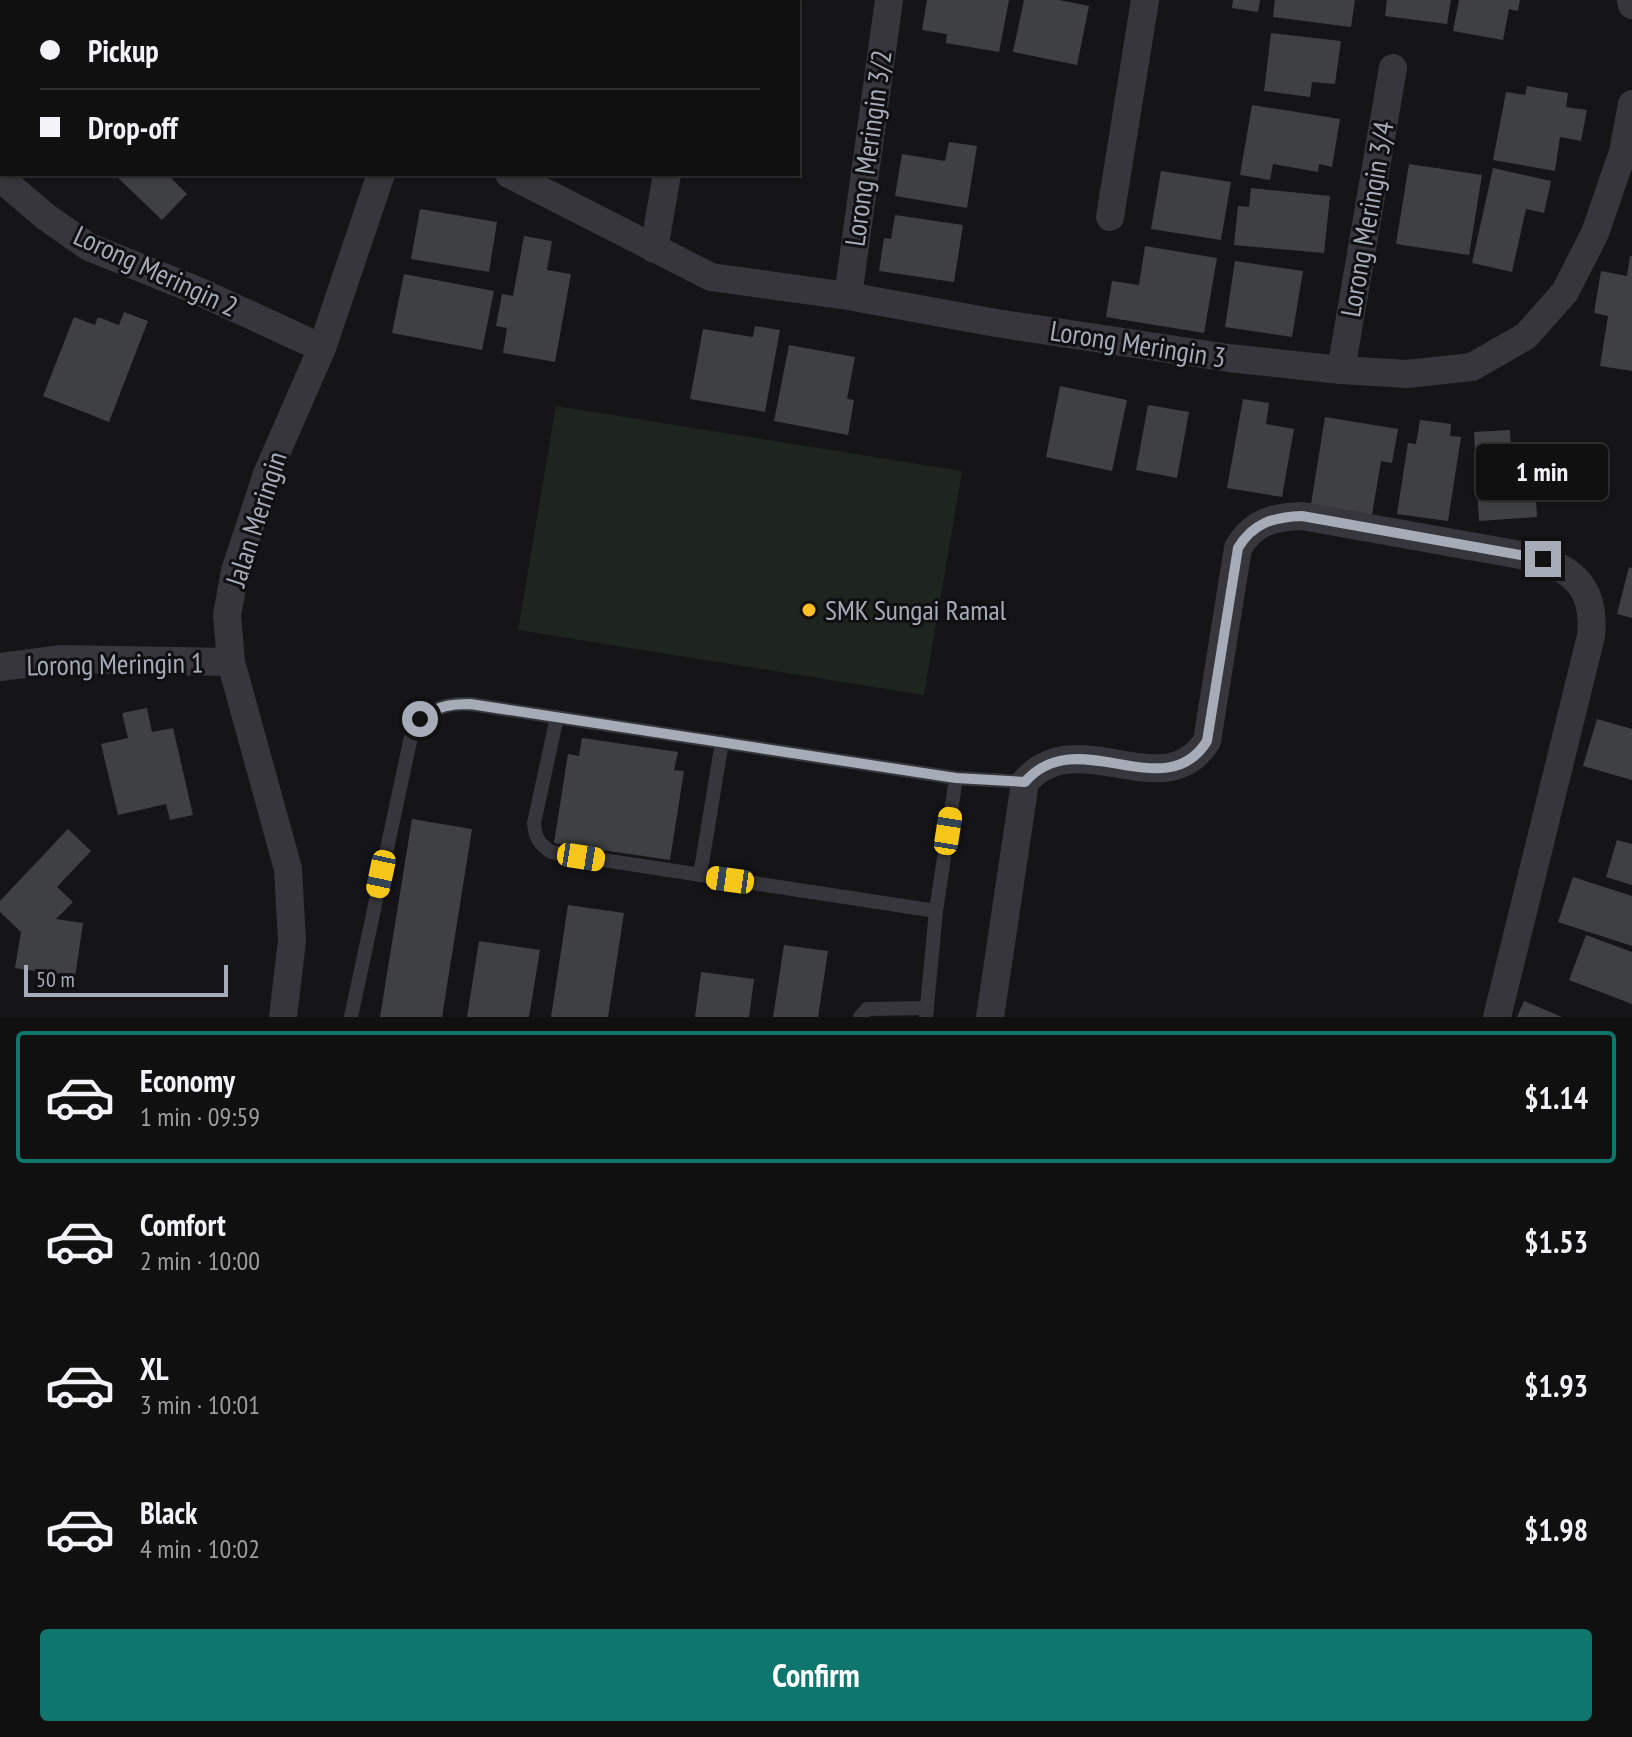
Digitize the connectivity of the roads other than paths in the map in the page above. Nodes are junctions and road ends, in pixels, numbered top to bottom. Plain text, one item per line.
1 (889, 0) edge
2 (1145, 0) edge
3 (1393, 68) dead end
4 (1632, 104) edge
5 (380, 176) edge
6 (513, 176) edge
7 (667, 176) edge
8 (0, 178) edge
9 (1110, 217) dead end
10 (654, 249) junction
11 (848, 296) junction
12 (322, 348) junction
13 (1341, 370) junction
14 (231, 662) junction
15 (0, 667) edge
16 (557, 717) junction
17 (722, 742) junction
18 (956, 778) junction
19 (1025, 782) junction
20 (700, 875) junction
21 (936, 911) junction
22 (926, 1013) edge
23 (283, 1017) edge
24 (351, 1017) edge
25 (860, 1017) edge
26 (990, 1017) edge
27 (1497, 1017) edge

1 - 11 street, Lorong Meringin 3/2
2 - 9 street
3 - 13 street, Lorong Meringin 3/4
4 - 13 street, Lorong Meringin 3
5 - 12 street, Jalan Meringin
6 - 10 street, Lorong Meringin 3
7 - 10 street
8 - 12 street, Lorong Meringin 2
10 - 11 street, Lorong Meringin 3
11 - 13 street, Lorong Meringin 3
12 - 14 street, Jalan Meringin
14 - 15 street, Lorong Meringin 1
14 - 23 street, Jalan Meringin
16 - 17 lane
16 - 20 lane
16 - 24 lane
17 - 18 lane
17 - 20 lane
18 - 19 lane
18 - 21 lane
19 - 26 street
19 - 27 street
20 - 21 lane
21 - 22 lane
22 - 25 lane

